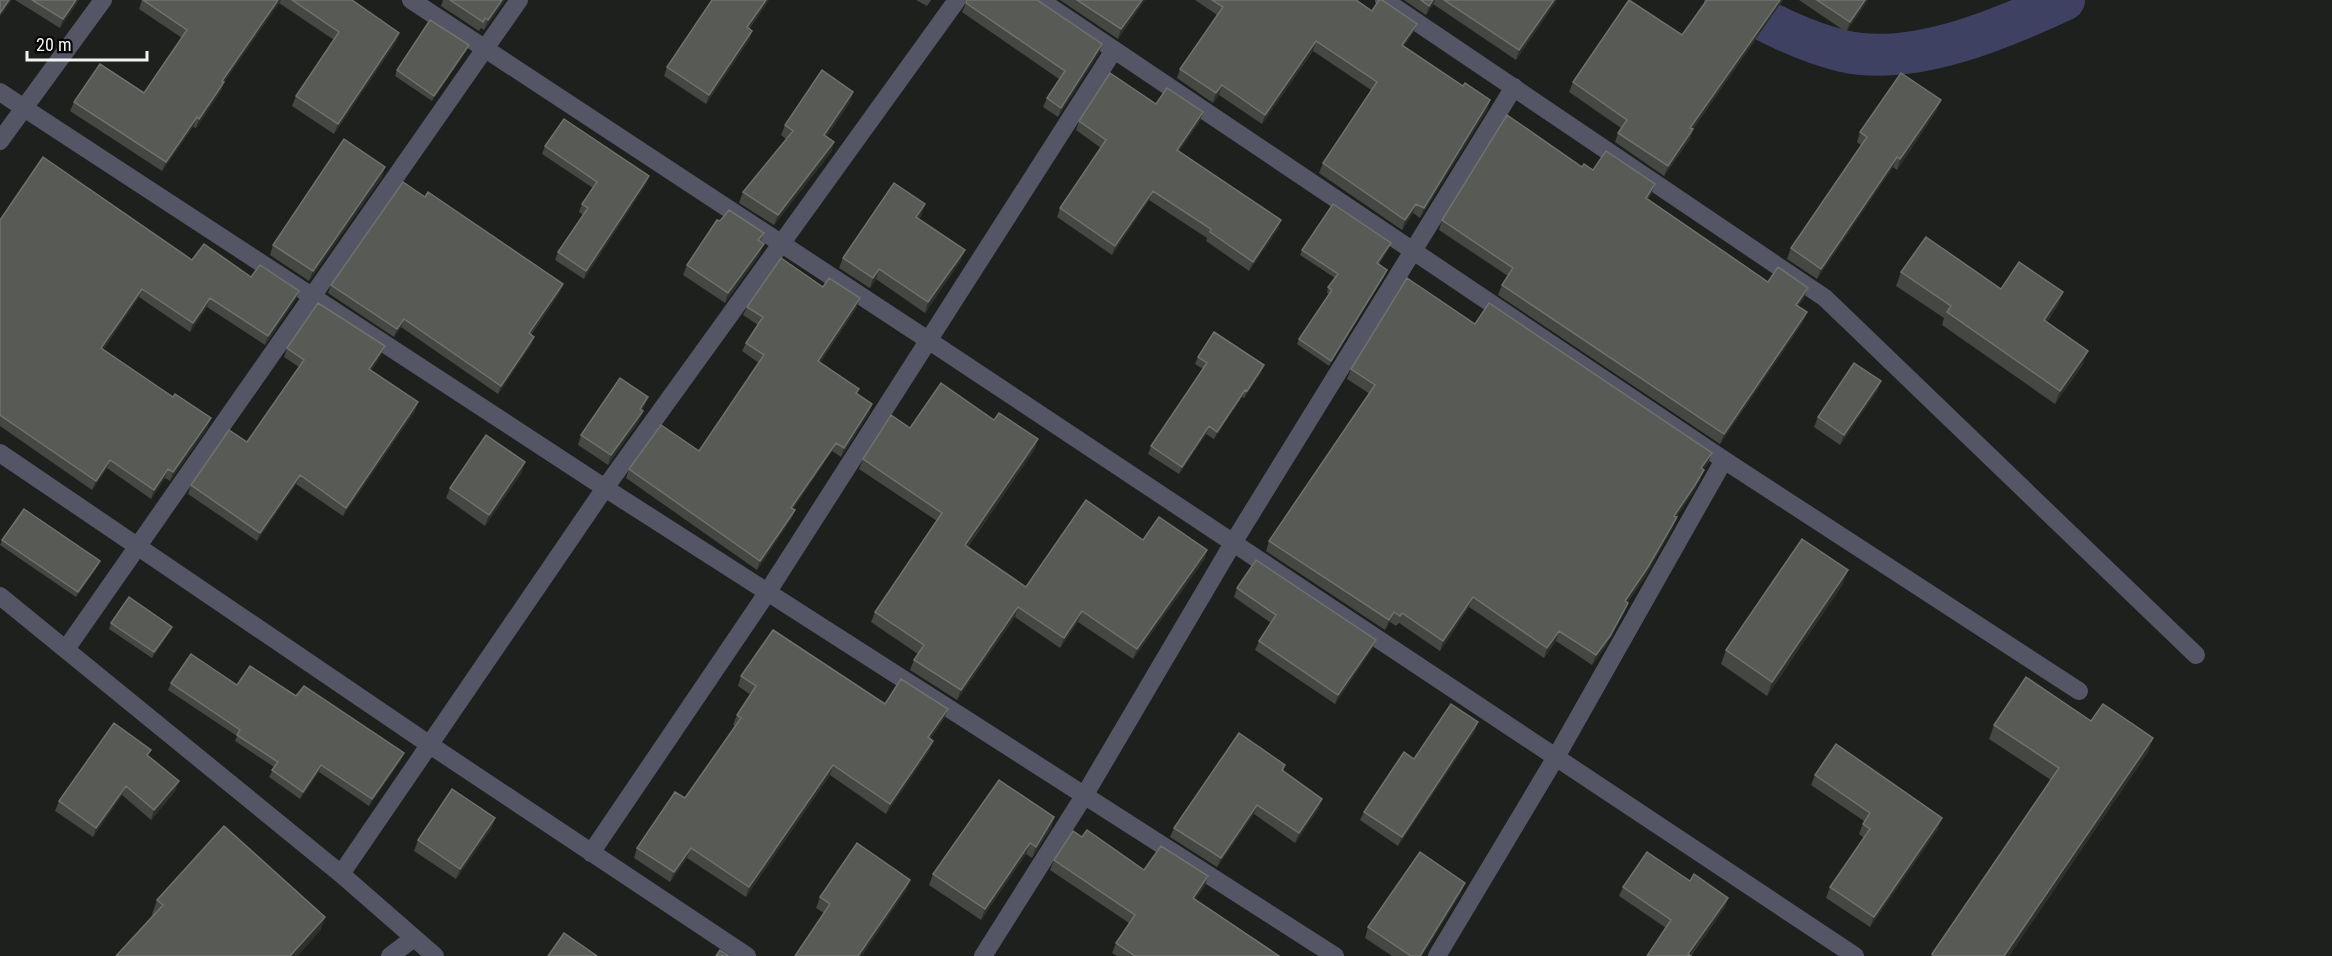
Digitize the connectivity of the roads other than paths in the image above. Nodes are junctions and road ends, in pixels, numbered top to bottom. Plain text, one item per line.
1 (103, 0) edge
2 (411, 0) edge
3 (519, 0) edge
4 (957, 0) edge
5 (1040, 0) edge
6 (1384, 0) edge
7 (486, 48) junction
8 (1114, 50) junction
9 (1514, 87) junction
10 (0, 92) edge
11 (24, 108) junction
12 (0, 141) edge
13 (782, 244) junction
14 (1413, 251) junction
15 (312, 297) junction
16 (928, 340) junction
17 (0, 453) edge
18 (1724, 460) junction
19 (605, 488) junction
20 (1233, 543) junction
21 (138, 547) junction
22 (767, 593) junction
23 (0, 596) edge
24 (66, 649) junction
25 (2196, 655) dead end
26 (2079, 691) dead end
27 (430, 745) junction
28 (1556, 757) junction
29 (1084, 796) junction
30 (591, 853) junction
31 (341, 874) junction
32 (414, 938) junction
33 (390, 956) edge
34 (435, 956) edge
35 (747, 956) edge
36 (983, 956) edge
37 (1335, 956) edge
38 (1437, 956) edge
39 (1855, 956) edge

1 - 11 street
2 - 7 street
3 - 7 street
4 - 13 street
5 - 8 street
6 - 9 street
7 - 13 street
7 - 15 street
8 - 14 street
8 - 16 street
9 - 14 street
9 - 25 street
10 - 11 street
11 - 12 street
11 - 15 street
13 - 16 street
13 - 19 street
14 - 18 street
14 - 20 street
15 - 19 street
15 - 21 street
16 - 20 street
16 - 22 street
17 - 21 street
18 - 26 street
18 - 28 street
19 - 22 street
19 - 27 street
20 - 28 street
20 - 29 street
21 - 24 street
21 - 27 street
22 - 29 street
22 - 30 street
23 - 24 street
24 - 31 street
27 - 30 street
27 - 31 street
28 - 38 street
28 - 39 street
29 - 36 street
29 - 37 street
30 - 35 street
31 - 32 street
32 - 33 street
32 - 34 street

